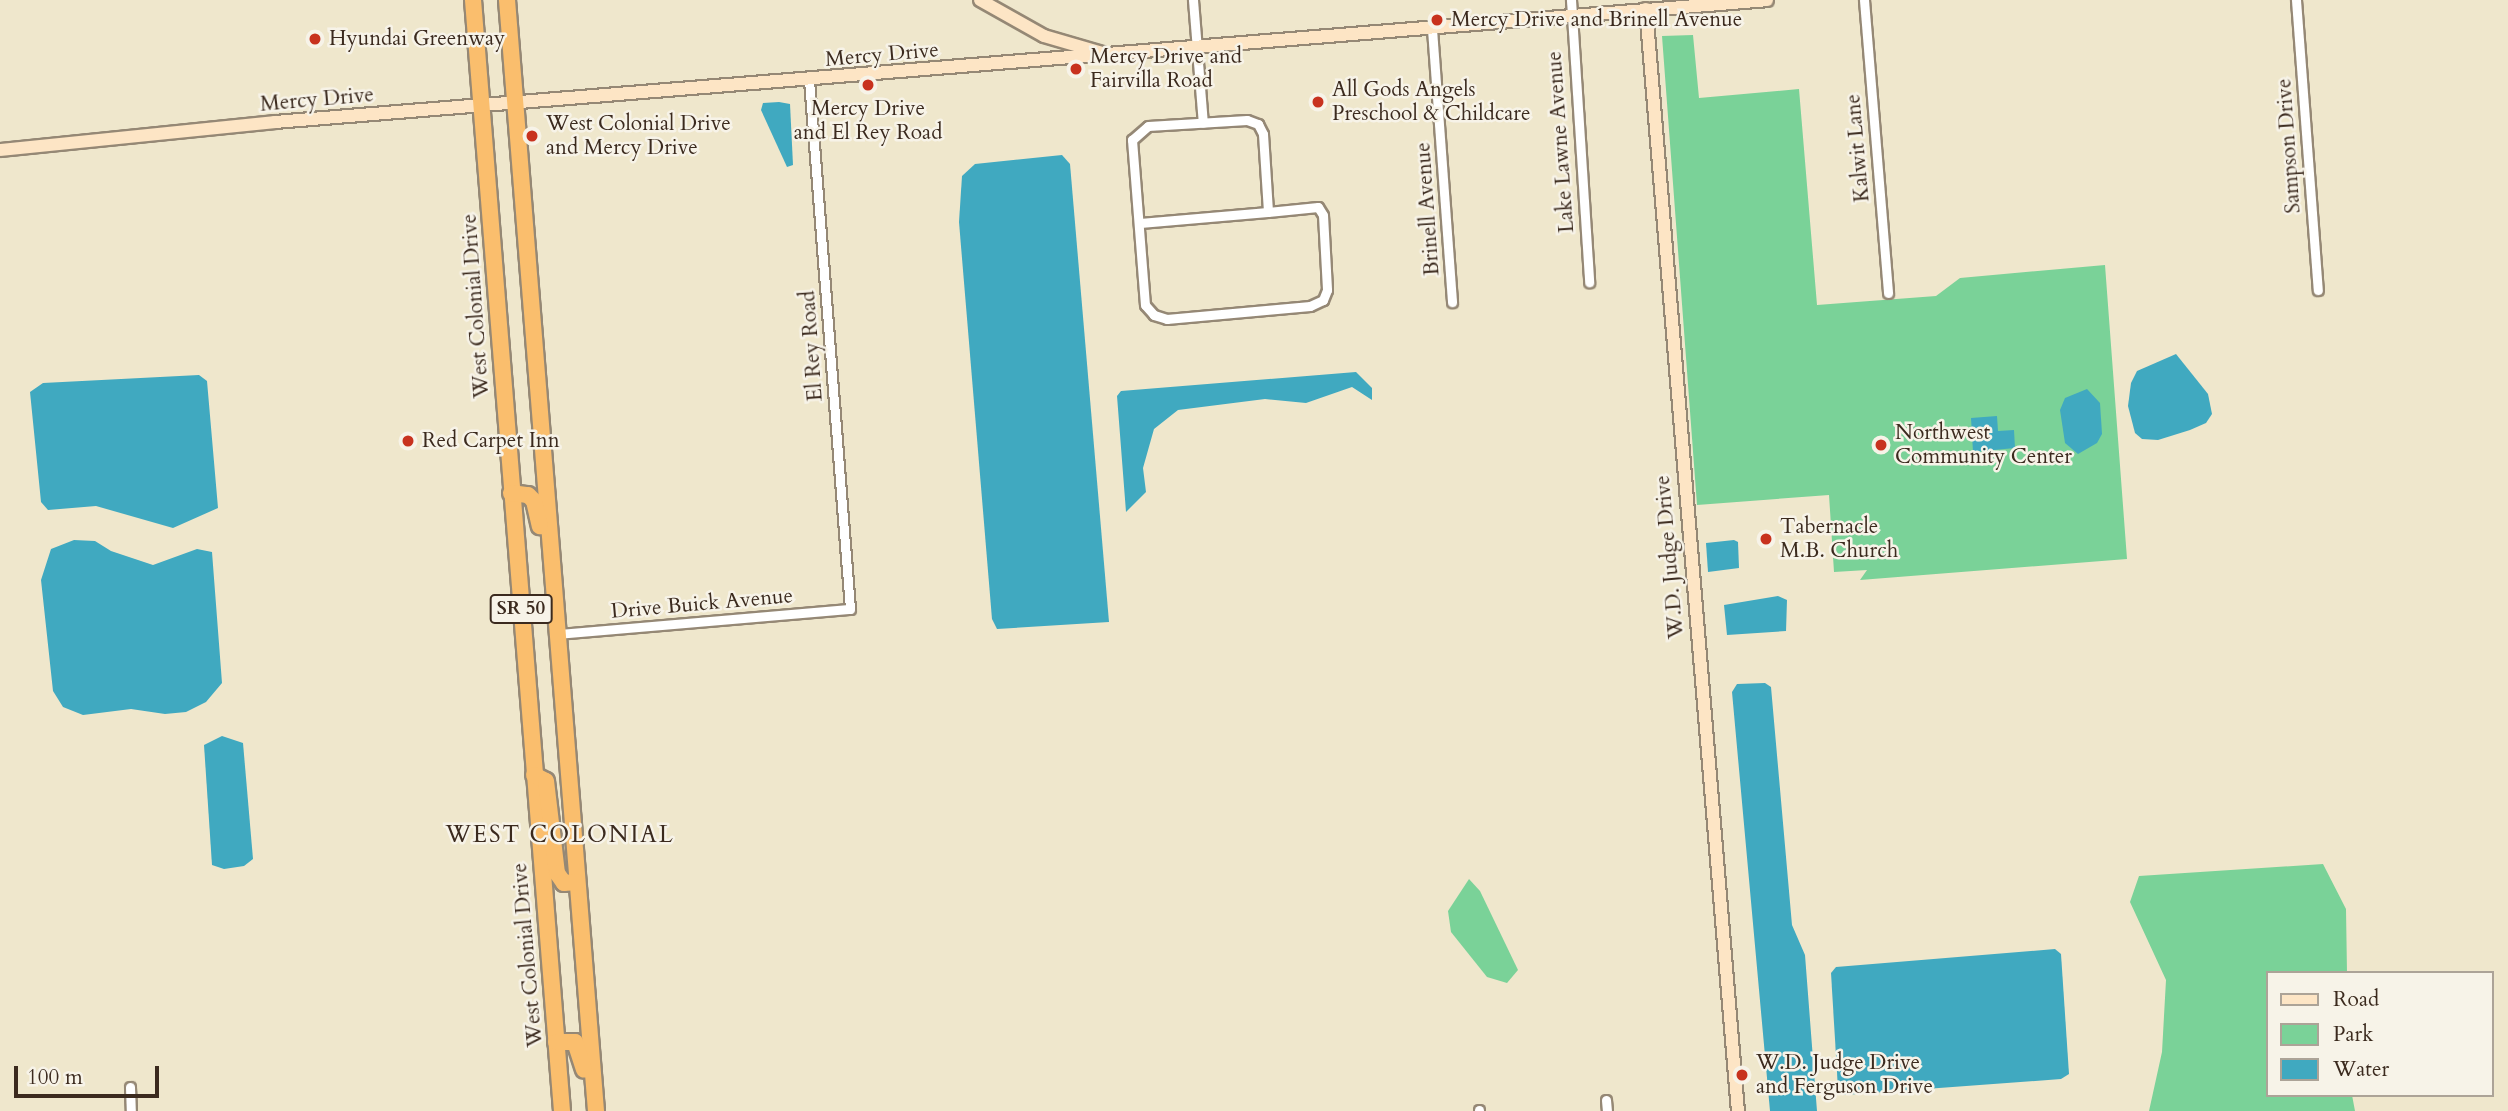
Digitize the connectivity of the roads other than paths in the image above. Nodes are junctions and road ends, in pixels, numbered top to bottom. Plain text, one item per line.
1 (473, 0) edge
2 (507, 0) edge
3 (980, 0) edge
4 (1193, 0) edge
5 (1571, 0) edge
6 (1767, 0) edge
7 (1864, 0) edge
8 (2296, 0) edge
9 (1646, 5) edge
10 (1571, 15) junction
11 (1432, 29) junction
12 (1044, 36) junction
13 (1197, 48) junction
14 (1109, 55) junction
15 (1051, 61) junction
16 (809, 80) junction
17 (516, 104) junction
18 (481, 107) junction
19 (1203, 122) junction
20 (0, 150) edge
21 (1268, 212) junction
22 (1140, 223) junction
23 (1589, 282) dead end
24 (2318, 290) dead end
25 (1888, 293) dead end
26 (1452, 302) dead end
27 (512, 494) junction
28 (555, 606) junction
29 (850, 609) joint
30 (558, 634) junction
31 (534, 775) junction
32 (578, 883) junction
33 (556, 1042) junction
34 (130, 1087) dead end
35 (1606, 1100) dead end
36 (131, 1111) edge
37 (562, 1111) edge
38 (588, 1111) edge
39 (596, 1111) edge
40 (1607, 1111) edge
41 (1738, 1111) edge

1 - 18 highway, West Colonial Drive / SR 50
2 - 17 highway, SR 50
3 - 12 street
4 - 13 street
5 - 10 street, Lake Lawne Avenue
6 - 9 street, Mercy Drive
7 - 25 street, Kalwit Lane
8 - 24 street, Sampson Drive
9 - 10 street, Mercy Drive
9 - 41 street, W.D. Judge Drive
10 - 11 street, Mercy Drive
10 - 23 street, Lake Lawne Avenue
11 - 13 street, Mercy Drive
11 - 26 street, Brinell Avenue
12 - 14 street
12 - 15 street
13 - 14 street, Mercy Drive
13 - 19 street
14 - 15 street, Mercy Drive
15 - 16 street, Mercy Drive
16 - 17 street, Mercy Drive
16 - 29 street, El Rey Road
17 - 18 street, Mercy Drive
17 - 28 highway, SR 50
18 - 20 street, Mercy Drive
18 - 27 highway, West Colonial Drive / SR 50
19 - 21 street
19 - 22 street
21 - 22 street
21 - 22 street
27 - 28 highway
27 - 31 highway, West Colonial Drive / SR 50
28 - 30 highway, SR 50
29 - 30 street, Drive Buick Avenue
30 - 32 highway, SR 50
31 - 32 highway
31 - 33 highway, West Colonial Drive / SR 50
32 - 39 highway, SR 50
33 - 37 highway, West Colonial Drive / SR 50
33 - 38 highway
34 - 36 street
35 - 40 street

